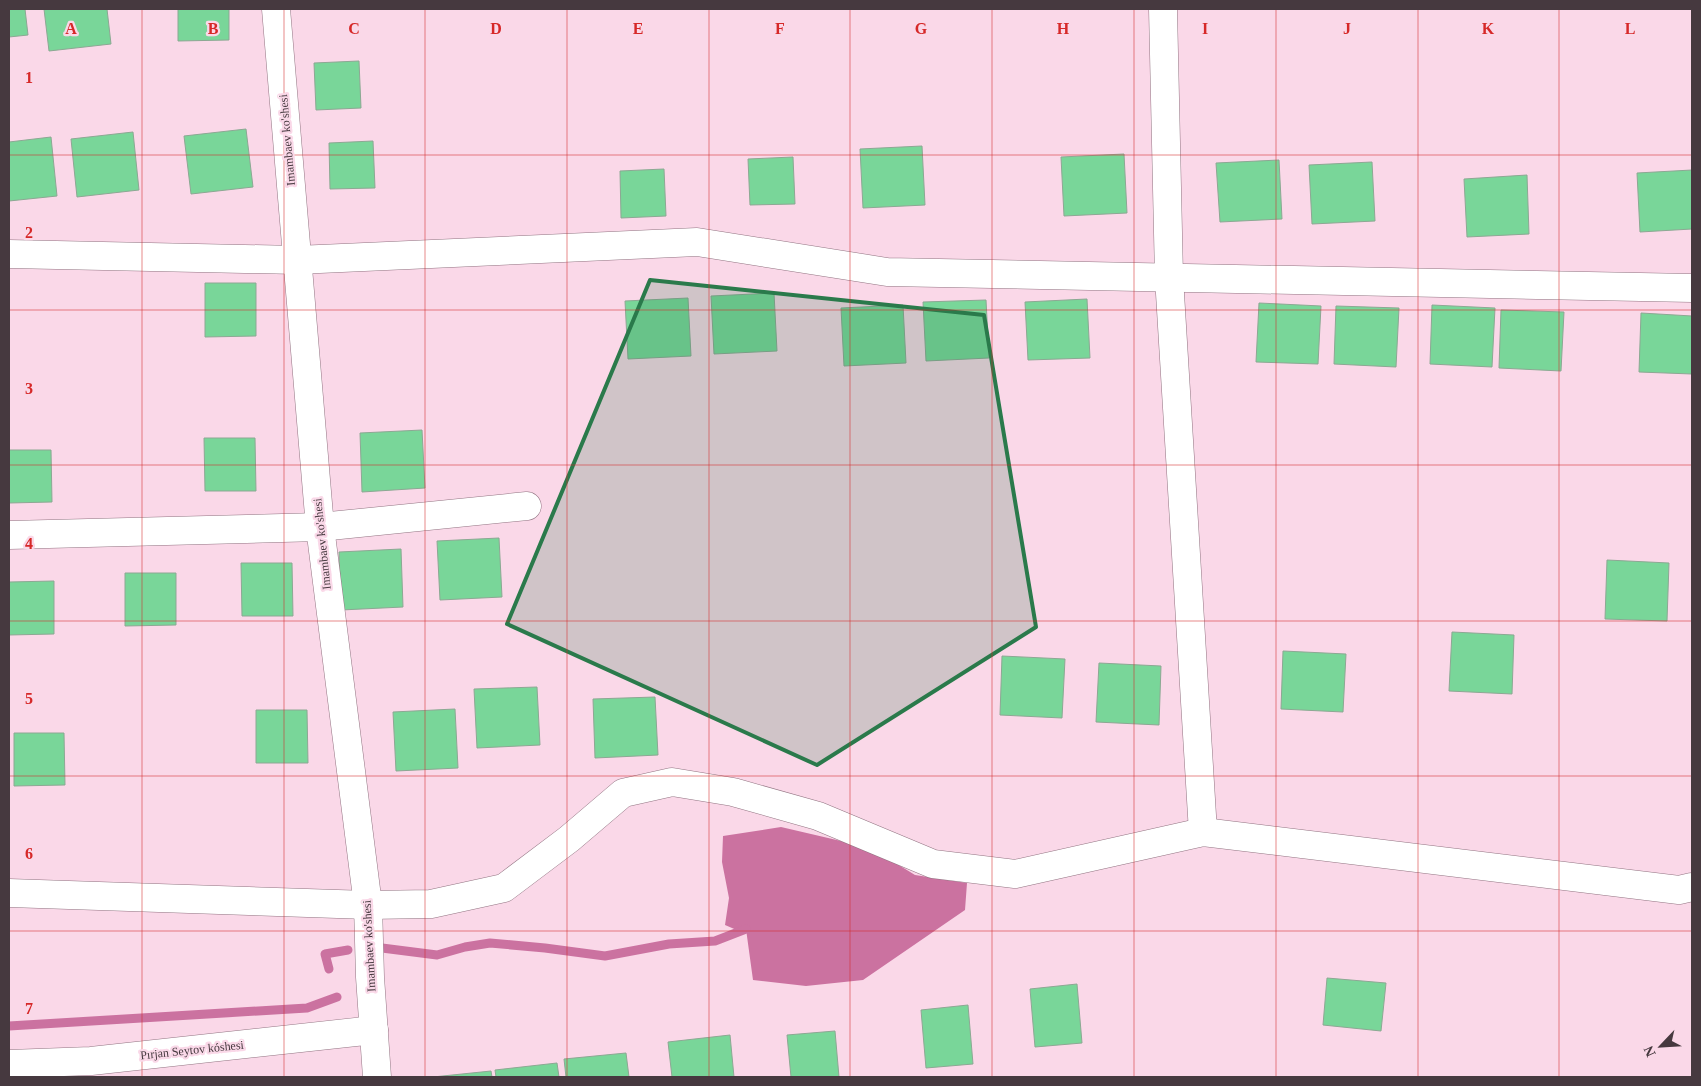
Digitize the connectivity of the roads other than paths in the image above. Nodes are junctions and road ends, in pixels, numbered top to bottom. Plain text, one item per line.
1 (276, 9) edge
2 (1163, 9) edge
3 (9, 254) edge
4 (297, 260) junction
5 (1169, 277) junction
6 (1692, 288) edge
7 (527, 506) dead end
8 (320, 527) junction
9 (9, 535) edge
10 (1203, 832) junction
11 (1692, 887) edge
12 (9, 893) edge
13 (368, 905) junction
14 (374, 1030) junction
15 (9, 1064) edge
16 (377, 1077) edge

1 - 4 street, Imambaev ko'shesi
2 - 5 street
3 - 4 street
4 - 5 street
4 - 8 street, Imambaev ko'shesi
5 - 6 street
5 - 10 street
7 - 8 street
8 - 9 street
8 - 13 street, Imambaev ko'shesi
10 - 11 street
10 - 13 street
12 - 13 street
13 - 14 street, Imambaev ko'shesi
14 - 15 street, Pırjan Seytov kóshesi
14 - 16 street, Imambaev ko'shesi

